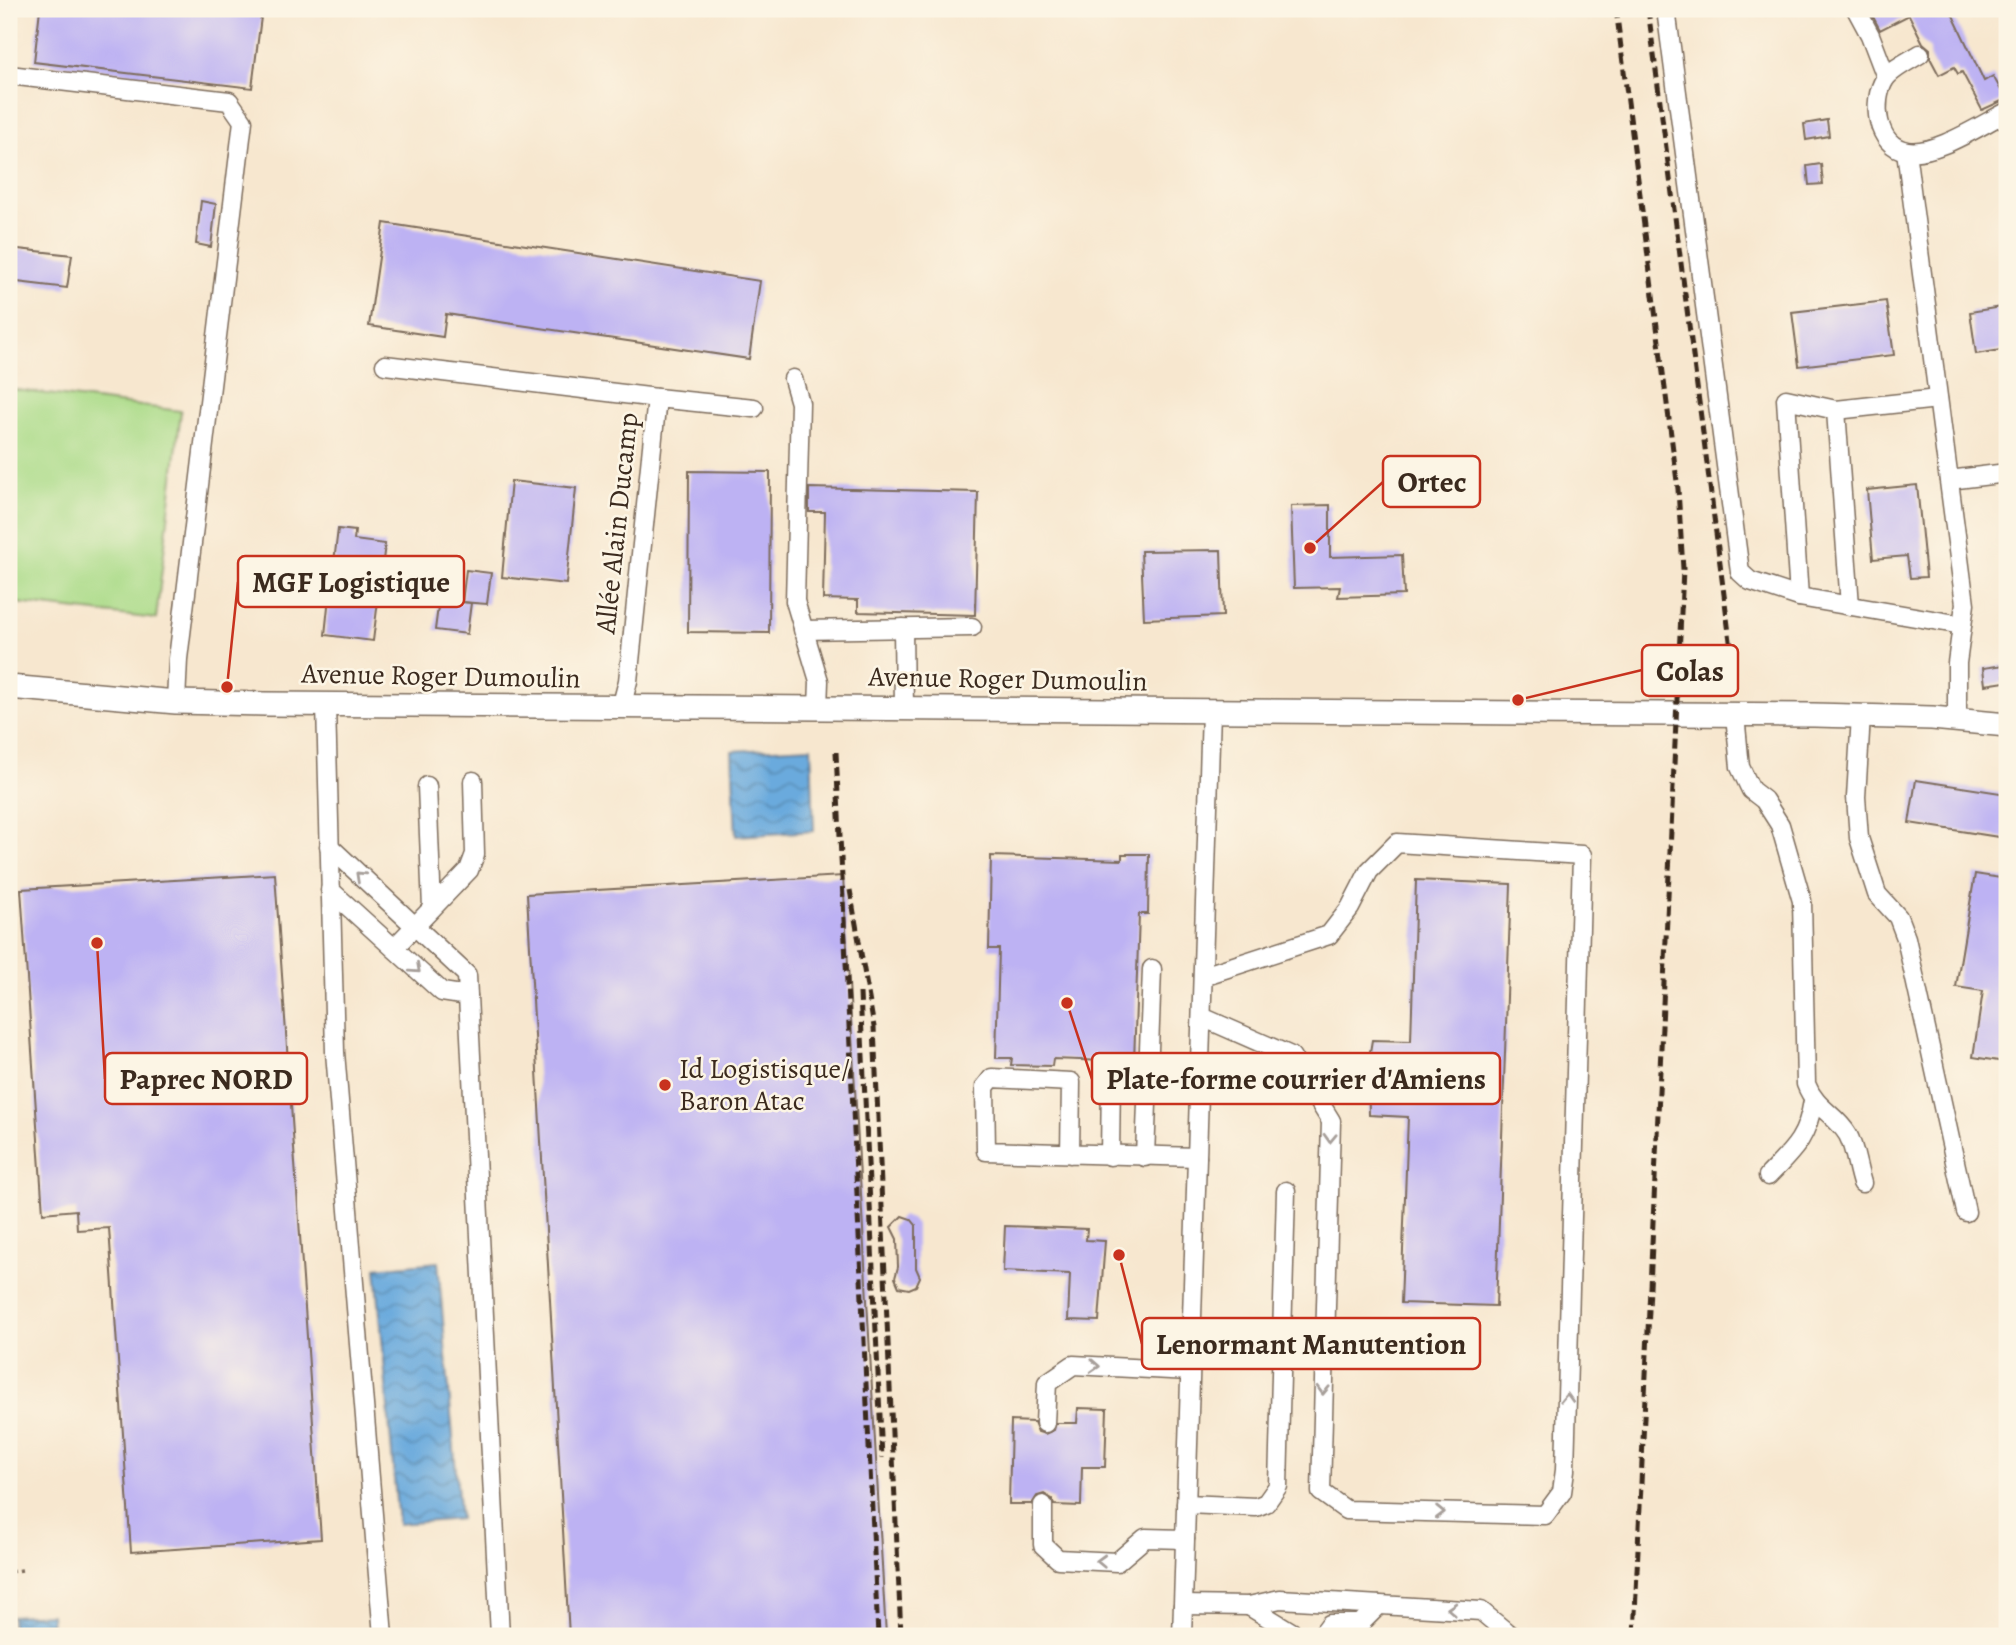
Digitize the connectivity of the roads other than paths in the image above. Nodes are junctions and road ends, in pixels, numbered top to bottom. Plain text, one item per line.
1 (1666, 9) edge
2 (1856, 9) edge
3 (1920, 54) dead end
4 (9, 75) edge
5 (1886, 77) junction
6 (2007, 112) edge
7 (1906, 151) junction
8 (385, 365) dead end
9 (793, 380) dead end
10 (657, 398) junction
11 (1938, 399) junction
12 (754, 408) dead end
13 (1836, 411) junction
14 (2007, 472) edge
15 (1949, 480) junction
16 (1799, 597) junction
17 (1850, 606) junction
18 (1962, 625) junction
19 (972, 626) dead end
20 (904, 628) junction
21 (803, 630) junction
22 (9, 687) edge
23 (176, 702) junction
24 (326, 705) junction
25 (621, 708) junction
26 (818, 708) junction
27 (904, 708) junction
28 (1211, 711) junction
29 (1735, 715) junction
30 (1861, 716) junction
31 (1957, 720) junction
32 (2007, 725) edge
33 (473, 781) dead end
34 (427, 786) dead end
35 (329, 846) junction
36 (330, 890) junction
37 (432, 908) junction
38 (415, 927) junction
39 (394, 948) junction
40 (1152, 969) dead end
41 (1203, 976) junction
42 (468, 996) junction
43 (1202, 1017) junction
44 (1111, 1076) dead end
45 (1812, 1101) junction
46 (1070, 1154) junction
47 (1110, 1156) junction
48 (1145, 1157) junction
49 (1197, 1157) junction
50 (1768, 1176) dead end
51 (1862, 1183) dead end
52 (1286, 1191) dead end
53 (1966, 1212) dead end
54 (1190, 1371) junction
55 (1045, 1423) dead end
56 (1186, 1504) junction
57 (1043, 1505) dead end
58 (1185, 1539) junction
59 (1183, 1605) junction
60 (1379, 1605) junction
61 (1250, 1606) junction
62 (383, 1636) edge
63 (500, 1636) edge
64 (1182, 1636) edge
65 (1298, 1636) edge
66 (1321, 1636) edge
67 (1511, 1636) edge

1 - 16 street
2 - 5 street
3 - 5 street
4 - 23 street
5 - 7 street
6 - 7 street
7 - 11 street
8 - 10 street
9 - 21 street
10 - 12 street, Allée Alain Ducamp
10 - 25 street, Allée Alain Ducamp
11 - 13 street
11 - 15 street
13 - 16 street
13 - 17 street
14 - 15 street
15 - 18 street
16 - 17 street
17 - 18 street
18 - 31 street
19 - 20 street
20 - 21 street
20 - 27 street
21 - 26 street
22 - 23 main road, Avenue Roger Dumoulin
23 - 24 main road, Avenue Roger Dumoulin
24 - 25 main road, Avenue Roger Dumoulin
24 - 35 street
25 - 26 main road, Avenue Roger Dumoulin
26 - 27 main road, Avenue Roger Dumoulin
27 - 28 main road, Avenue Roger Dumoulin
28 - 29 main road, Avenue Roger Dumoulin
28 - 41 street
29 - 30 main road, Avenue Roger Dumoulin
29 - 45 street
30 - 31 main road, Avenue Roger Dumoulin
30 - 53 street
31 - 32 main road, Avenue Roger Dumoulin
33 - 37 street
34 - 37 street
35 - 36 street
38 -> 35 street
36 - 39 street
36 - 62 street
37 - 38 street
38 - 39 street
38 - 42 street
39 -> 42 street
40 - 48 street
41 - 43 street
43 -> 41 street
42 - 63 street
43 - 49 street
44 - 47 street
45 - 50 street
45 - 51 street
46 - 46 street
46 - 47 street
47 - 48 street
48 - 49 street
49 - 54 street
52 - 56 street
55 -> 54 street
54 - 56 street
56 - 58 street
58 -> 57 street
58 - 59 street
59 - 61 street
59 - 64 street
60 - 61 street
60 - 66 street
67 -> 60 street
61 - 65 street

